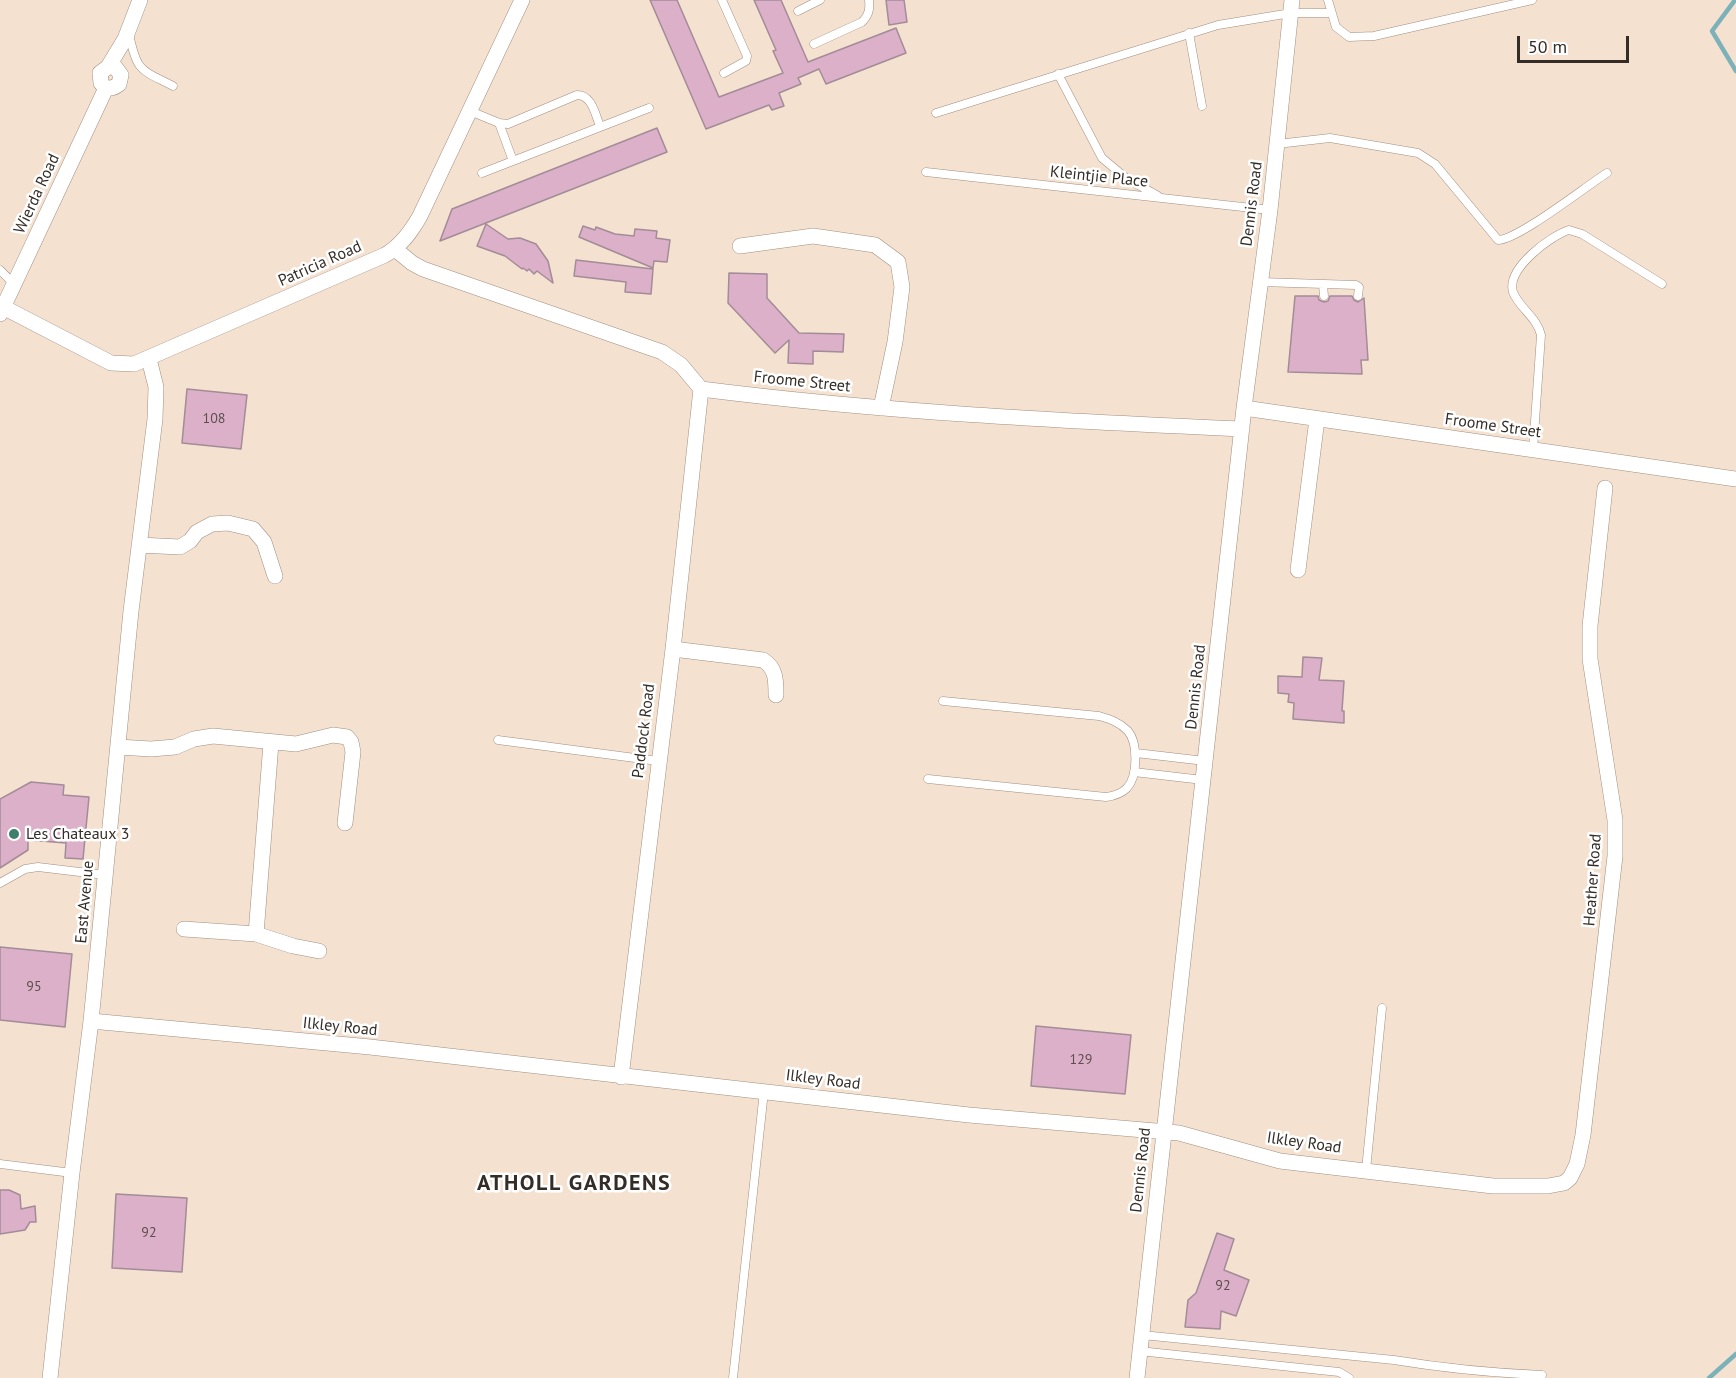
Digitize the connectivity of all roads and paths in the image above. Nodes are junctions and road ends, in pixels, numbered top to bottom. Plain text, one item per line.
1 (140, 0) edge
2 (522, 0) edge
3 (722, 0) edge
4 (820, 0) edge
5 (869, 0) edge
6 (1328, 0) edge
7 (1532, 0) edge
8 (1292, 6) edge
9 (798, 11) dead end
10 (1330, 13) junction
11 (1189, 33) junction
12 (126, 34) junction
13 (814, 44) dead end
14 (724, 73) dead end
15 (1058, 74) junction
16 (173, 86) dead end
17 (1202, 106) dead end
18 (649, 108) dead end
19 (470, 111) junction
20 (936, 113) dead end
21 (499, 123) junction
22 (600, 126) junction
23 (1277, 144) junction
24 (513, 161) junction
25 (926, 172) dead end
26 (1606, 172) dead end
27 (482, 173) dead end
28 (1162, 198) junction
29 (1270, 210) junction
30 (740, 246) dead end
31 (395, 249) junction
32 (0, 270) edge
33 (1260, 282) junction
34 (1662, 284) dead end
35 (15, 285) junction
36 (1323, 285) junction
37 (1323, 296) dead end
38 (1358, 296) dead end
39 (2, 311) edge
40 (149, 359) junction
41 (701, 389) junction
42 (881, 408) junction
43 (1244, 408) junction
44 (1317, 419) junction
45 (1242, 429) junction
46 (1533, 450) junction
47 (1736, 479) edge
48 (1605, 488) dead end
49 (140, 545) junction
50 (1298, 570) dead end
51 (274, 576) dead end
52 (673, 649) junction
53 (776, 695) dead end
54 (943, 701) dead end
55 (498, 740) dead end
56 (271, 742) junction
57 (118, 747) junction
58 (1136, 753) junction
59 (658, 761) junction
60 (1205, 761) junction
61 (1134, 772) junction
62 (928, 779) dead end
63 (1203, 780) junction
64 (345, 823) dead end
65 (105, 875) junction
66 (0, 883) edge
67 (184, 929) dead end
68 (255, 934) junction
69 (319, 951) dead end
70 (1382, 1008) dead end
71 (91, 1021) junction
72 (621, 1077) junction
73 (764, 1091) junction
74 (1163, 1132) junction
75 (0, 1164) edge
76 (1366, 1170) junction
77 (72, 1173) junction
78 (1548, 1186) joint
79 (1142, 1335) junction
80 (1139, 1351) junction
81 (1542, 1376) dead end
82 (50, 1378) edge
83 (732, 1378) edge
84 (1137, 1378) edge
85 (1349, 1378) edge

1 - 12 street
2 - 19 street, Patricia Road
3 - 14 lane
4 - 9 lane
5 - 13 lane
6 - 10 lane
7 - 10 lane
8 - 10 lane
8 - 11 lane
8 - 23 street, Dennis Road
11 - 15 lane
11 - 17 lane
12 - 16 lane
12 - 35 street, Wierda Road
15 - 20 lane
15 - 28 lane
18 - 22 lane
19 - 21 lane
19 - 31 street, Patricia Road
21 - 22 lane
21 - 24 lane
22 - 24 lane
23 - 26 lane
23 - 29 street, Dennis Road
24 - 27 lane
25 - 28 lane, Kleintjie Place
28 - 29 lane, Kleintjie Place
29 - 33 street, Dennis Road
30 - 42 street
31 - 40 street, Patricia Road
31 - 41 street
32 - 35 lane
33 - 36 lane
33 - 43 street, Dennis Road
34 - 46 lane
35 - 39 street, Wierda Road
36 - 37 lane
36 - 38 lane
39 - 40 street, Patricia Road
40 - 49 street, East Avenue
41 - 42 street, Froome Street
41 - 52 street, Paddock Road
42 - 45 street, Froome Street
43 - 44 street, Froome Street
43 - 45 street, Dennis Road
44 - 46 street, Froome Street
44 - 50 street
45 - 60 street, Dennis Road
46 - 47 street, Froome Street
48 - 78 street, Heather Road
49 - 51 street
49 - 57 street, East Avenue
52 - 53 street
52 - 59 street, Paddock Road
54 - 58 lane
55 - 59 lane
56 - 57 street
56 - 64 street
56 - 68 street
57 - 65 street, East Avenue
58 - 60 lane
58 - 61 lane
59 - 72 street, Paddock Road
60 - 63 street, Dennis Road
61 - 62 lane
61 - 63 lane
63 - 74 street, Dennis Road
65 - 66 lane
65 - 71 street, East Avenue
67 - 68 street
68 - 69 street
70 - 76 lane
71 - 72 street, Ilkley Road
71 - 77 street, East Avenue
72 - 73 street, Ilkley Road
73 - 74 street, Ilkley Road
73 - 83 lane
74 - 76 street, Ilkley Road
74 - 79 street, Dennis Road
75 - 77 lane
76 - 78 street, Ilkley Road
77 - 82 street, East Avenue
79 - 80 street, Dennis Road
79 - 81 lane
80 - 84 street, Dennis Road
80 - 85 lane

